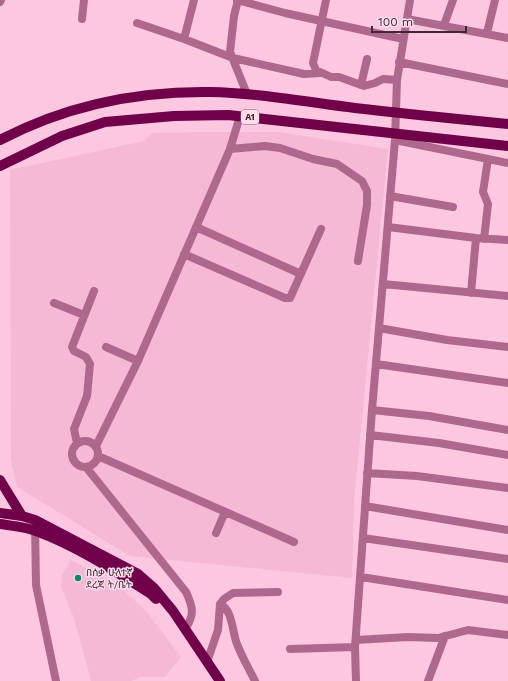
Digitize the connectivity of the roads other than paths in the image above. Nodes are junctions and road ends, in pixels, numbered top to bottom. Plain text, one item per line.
1 (84, 0) edge
2 (194, 0) edge
3 (238, 0) edge
4 (326, 0) edge
5 (410, 0) edge
6 (453, 0) edge
7 (495, 0) edge
8 (82, 19) dead end
9 (407, 19) junction
10 (320, 21) junction
11 (137, 23) dead end
12 (444, 25) junction
13 (487, 33) junction
14 (508, 38) edge
15 (184, 39) junction
16 (403, 39) junction
17 (233, 58) junction
18 (367, 59) dead end
19 (399, 62) junction
20 (320, 73) junction
21 (396, 80) junction
22 (508, 84) edge
23 (361, 85) junction
24 (247, 94) junction
25 (396, 113) junction
26 (240, 116) junction
27 (508, 124) edge
28 (395, 136) junction
29 (0, 140) edge
30 (508, 146) edge
31 (230, 149) junction
32 (488, 159) junction
33 (508, 163) edge
34 (0, 166) edge
35 (390, 196) junction
36 (453, 207) dead end
37 (196, 227) junction
38 (388, 227) junction
39 (321, 229) dead end
40 (476, 238) junction
41 (484, 239) junction
42 (508, 240) edge
43 (184, 254) junction
44 (358, 262) dead end
45 (301, 274) junction
46 (383, 284) junction
47 (94, 291) dead end
48 (471, 293) junction
49 (508, 296) edge
50 (54, 303) dead end
51 (84, 315) junction
52 (379, 328) junction
53 (106, 347) dead end
54 (508, 347) edge
55 (138, 361) junction
56 (376, 364) junction
57 (508, 383) edge
58 (372, 410) junction
59 (508, 430) edge
60 (370, 435) junction
61 (77, 443) junction
62 (96, 446) junction
63 (508, 455) edge
64 (98, 456) junction
65 (86, 468) junction
66 (367, 473) junction
67 (0, 480) edge
68 (508, 488) edge
69 (365, 506) junction
70 (225, 512) junction
71 (0, 514) edge
72 (22, 516) junction
73 (0, 524) edge
74 (35, 525) junction
75 (508, 530) edge
76 (216, 534) dead end
77 (363, 538) junction
78 (294, 542) dead end
79 (508, 559) edge
80 (361, 577) junction
81 (278, 592) dead end
82 (508, 600) edge
83 (220, 604) junction
84 (185, 629) junction
85 (445, 636) junction
86 (508, 636) edge
87 (356, 643) junction
88 (290, 649) dead end
89 (207, 662) junction
90 (56, 681) edge
91 (214, 681) edge
92 (220, 681) edge
93 (255, 681) edge
94 (356, 681) edge
95 (428, 681) edge

1 - 8 street
2 - 15 street
3 - 10 street
3 - 17 street
4 - 10 street
5 - 9 street
6 - 12 street
7 - 13 street
9 - 12 street
9 - 16 street
10 - 16 street
10 - 20 street
11 - 15 street
12 - 13 street
13 - 14 street
15 - 17 street
16 - 19 street
17 - 20 street
17 - 24 street
18 - 23 street
19 - 21 street
19 - 22 street
20 - 23 street
21 - 23 street
21 - 25 street
24 - 25 main road, A1
24 - 29 main road, A1
25 - 27 main road, A1
25 - 28 street
26 - 28 main road, A1
26 - 31 street
26 - 34 main road, A1
28 - 30 main road, A1
28 - 32 street
28 - 35 street
31 - 37 street
31 - 44 street
32 - 33 street
32 - 41 street
35 - 36 street
35 - 38 street
37 - 43 street
37 - 45 street
38 - 40 street
38 - 46 street
39 - 45 street
40 - 41 street
40 - 48 street
41 - 42 street
43 - 45 street
43 - 55 street
46 - 48 street
46 - 52 street
47 - 51 street
48 - 49 street
50 - 51 street
51 - 61 street
52 - 54 street
52 - 56 street
53 - 55 street
55 - 62 street
56 - 57 street
56 - 58 street
58 - 59 street
58 - 60 street
60 - 63 street
60 - 66 street
61 - 62 street
61 - 65 street
62 - 64 street
64 - 65 street
64 - 70 street
65 - 84 street
66 - 68 street
66 - 69 street
67 - 72 main road
69 - 75 street
69 - 77 street
70 - 76 street
70 - 78 street
71 - 72 main road
72 - 74 main road
73 - 74 main road
74 - 84 main road
74 - 90 street
74 - 91 main road
77 - 79 street
77 - 80 street
80 - 82 street
80 - 87 street
81 - 83 street
83 - 89 street
83 - 93 street
84 - 89 main road
85 - 86 street
85 - 87 street
85 - 95 street
87 - 88 street
87 - 94 street
89 - 92 main road

